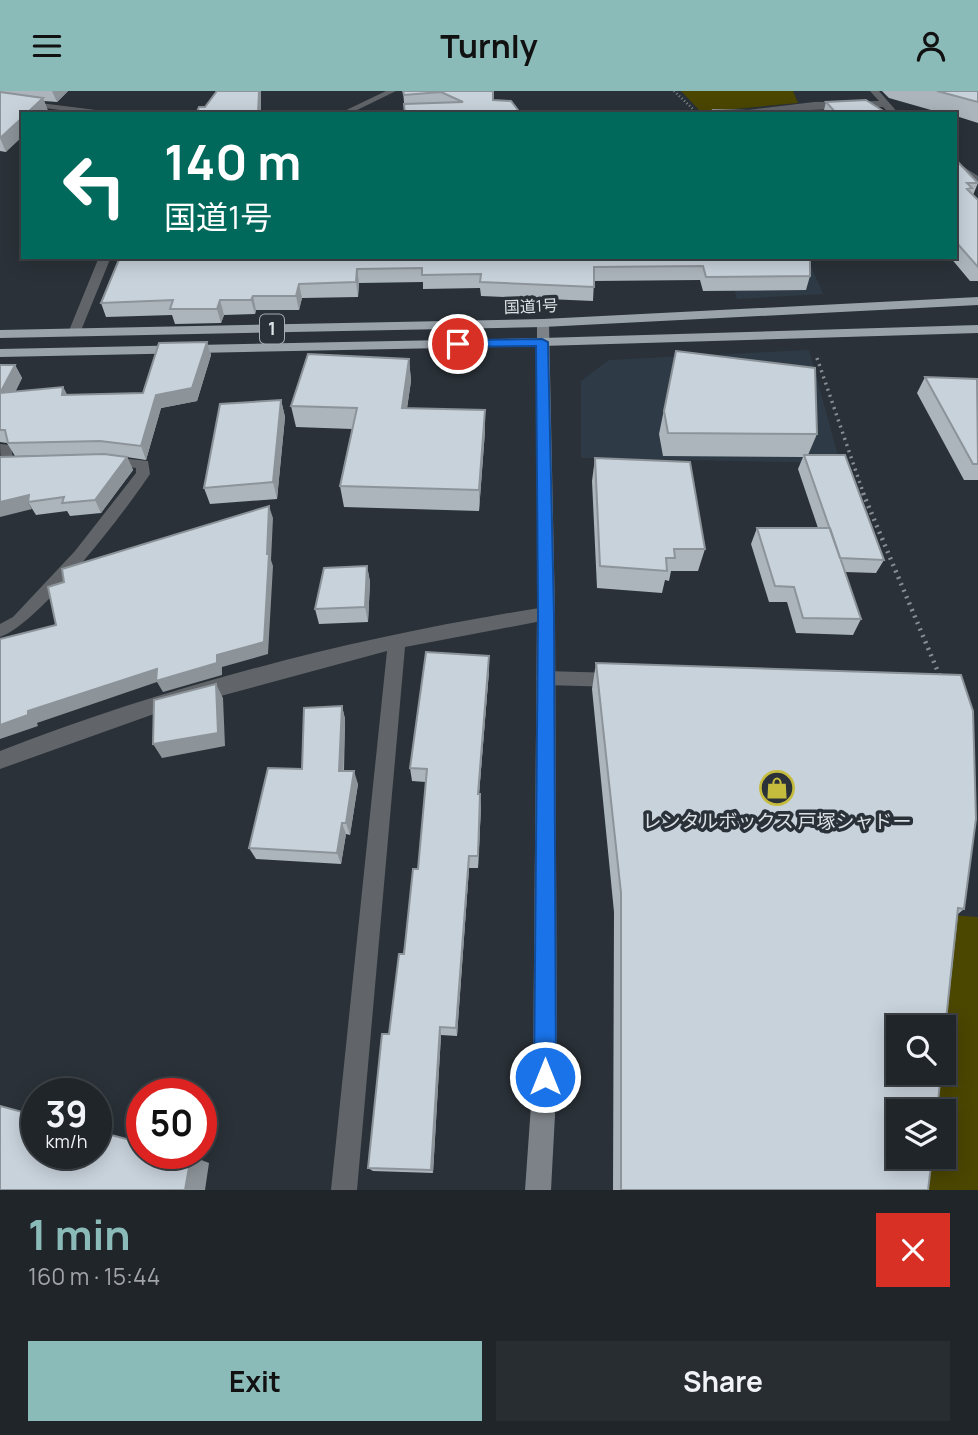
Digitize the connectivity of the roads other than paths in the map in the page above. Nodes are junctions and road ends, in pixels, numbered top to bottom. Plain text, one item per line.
1 (392, 91) edge
2 (874, 91) edge
3 (0, 100) edge
4 (886, 104) junction
5 (96, 112) edge
6 (346, 112) edge
7 (418, 112) edge
8 (450, 112) edge
9 (739, 112) edge
10 (893, 112) edge
11 (957, 166) edge
12 (978, 181) edge
13 (104, 259) edge
14 (978, 301) edge
15 (978, 328) edge
16 (74, 333) junction
17 (542, 333) junction
18 (0, 334) edge
19 (0, 353) edge
20 (0, 448) edge
21 (97, 461) edge
22 (32, 463) edge
23 (546, 614) junction
24 (0, 631) edge
25 (397, 642) junction
26 (545, 678) junction
27 (628, 680) edge
28 (0, 760) edge
29 (344, 1190) edge
30 (538, 1190) edge

1 - 6 lane
2 - 4 street
3 - 5 lane
4 - 9 street
4 - 10 street
7 - 8 street
11 - 12 street
13 - 16 street
14 - 17 highway, 国道1号 / 1
15 - 17 highway, 国道1号 / 1
16 - 17 highway, 国道1号 / 1
16 - 18 highway, 国道1号 / 1
17 - 19 highway, 国道1号 / 1
17 - 23 main road
20 - 22 lane
21 - 24 lane
23 - 25 street
23 - 26 main road
25 - 28 street
25 - 29 street
26 - 27 street
26 - 30 main road

